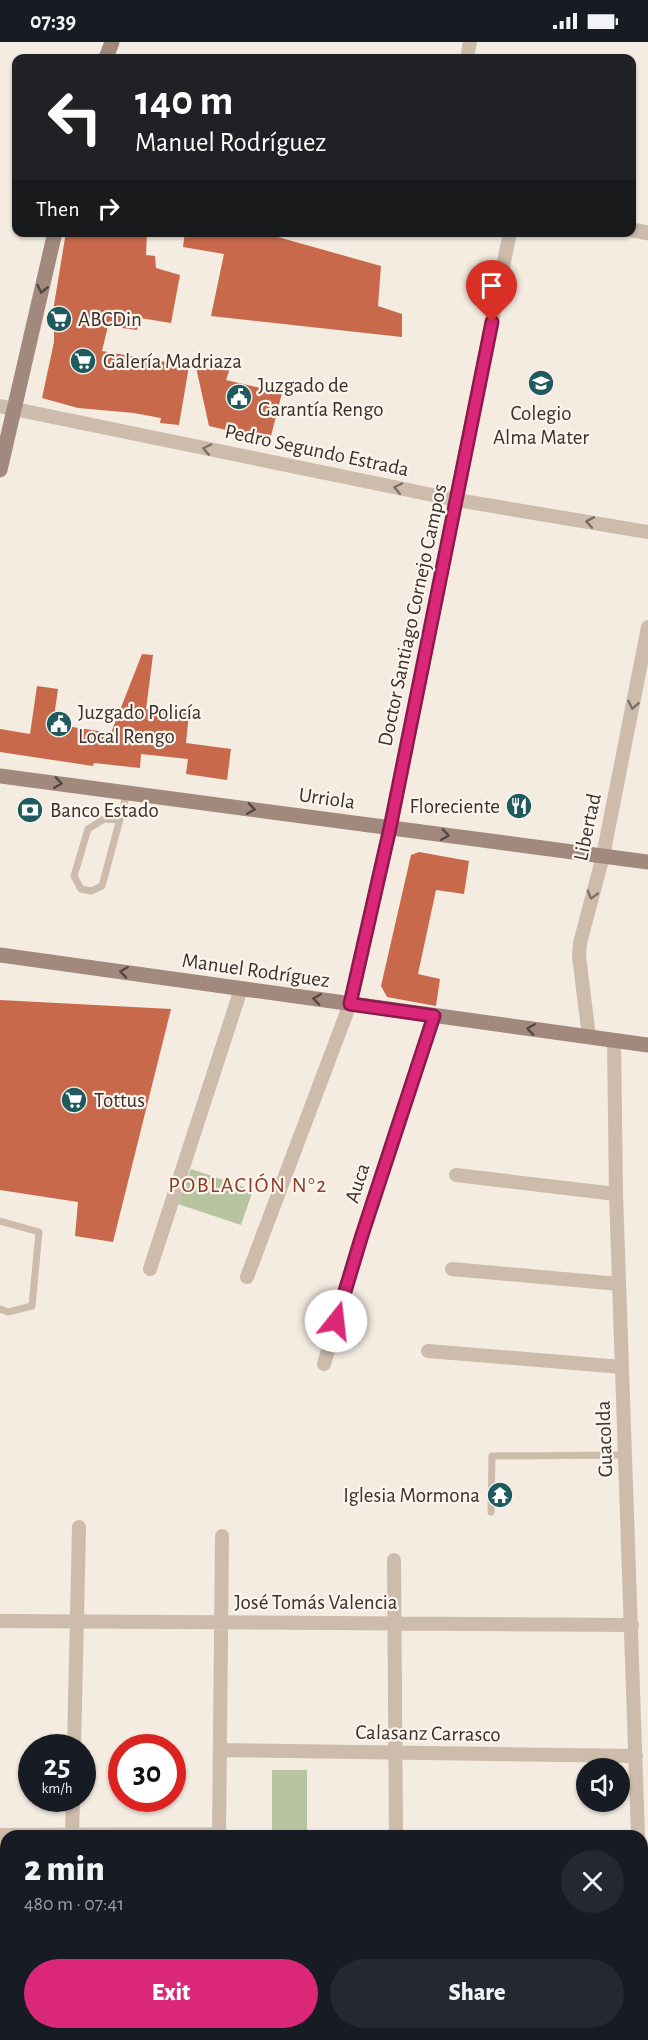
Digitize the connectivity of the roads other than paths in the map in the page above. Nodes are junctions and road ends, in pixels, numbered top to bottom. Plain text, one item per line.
1 (54, 237) edge
2 (509, 237) edge
3 (7, 407) edge
4 (0, 470) edge
5 (457, 500) junction
6 (648, 532) edge
7 (648, 627) edge
8 (0, 776) edge
9 (127, 792) junction
10 (119, 820) junction
11 (390, 828) junction
12 (603, 856) junction
13 (648, 862) edge
14 (0, 955) edge
15 (240, 989) junction
16 (350, 1004) junction
17 (434, 1016) junction
18 (589, 1037) junction
19 (614, 1040) junction
20 (648, 1045) edge
21 (456, 1175) dead end
22 (616, 1194) junction
23 (0, 1221) edge
24 (150, 1269) dead end
25 (452, 1269) dead end
26 (247, 1277) dead end
27 (619, 1284) junction
28 (0, 1309) edge
29 (428, 1351) dead end
30 (324, 1364) dead end
31 (622, 1367) junction
32 (626, 1455) junction
33 (491, 1512) dead end
34 (79, 1527) dead end
35 (222, 1536) dead end
36 (394, 1560) dead end
37 (0, 1621) edge
38 (77, 1621) junction
39 (222, 1623) junction
40 (394, 1623) junction
41 (632, 1625) junction
42 (74, 1734) edge
43 (220, 1750) junction
44 (395, 1753) junction
45 (636, 1756) junction
46 (73, 1812) edge
47 (72, 1830) edge
48 (219, 1830) edge
49 (396, 1830) edge
50 (638, 1830) edge

1 -> 3 main road
2 - 5 street, Doctor Santiago Cornejo Campos
3 - 4 main road
5 -> 3 street, Pedro Segundo Estrada
6 -> 5 street, Pedro Segundo Estrada
5 - 11 street, Doctor Santiago Cornejo Campos
7 -> 12 street, Libertad
8 -> 9 main road, Urriola
9 - 10 lane
9 -> 11 main road, Urriola
10 - 10 lane
11 -> 12 main road, Urriola
11 - 16 street, Doctor Santiago Cornejo Campos
12 - 13 main road, Urriola
12 -> 18 street, Libertad
15 -> 14 main road, Manuel Rodríguez
16 -> 15 main road, Manuel Rodríguez
15 - 24 street
16 - 17 main road, Manuel Rodríguez
16 - 26 street, Doctor Santiago Cornejo Campos
18 -> 17 main road, Manuel Rodríguez
17 - 30 street, Auca
18 - 19 main road, Manuel Rodríguez
19 - 20 main road, Manuel Rodríguez
19 - 22 street, Guacolda
21 - 22 street
22 - 27 street, Guacolda
23 - 28 lane
25 - 27 street
27 - 31 street, Guacolda
29 - 31 street
31 - 32 street, Guacolda
32 - 33 lane
32 - 41 street, Guacolda
34 - 38 street
35 - 39 street
36 - 40 street
37 - 38 street, José Tomás Valencia
38 - 39 street, José Tomás Valencia
38 - 42 street
39 - 40 street, José Tomás Valencia
39 - 43 street
40 - 41 street, José Tomás Valencia
40 - 44 street
41 - 45 street, Guacolda
43 - 44 street, Calasanz Carrasco
43 - 48 street
44 - 45 street, Calasanz Carrasco
44 - 49 street
45 - 50 street, Guacolda
46 - 47 street

